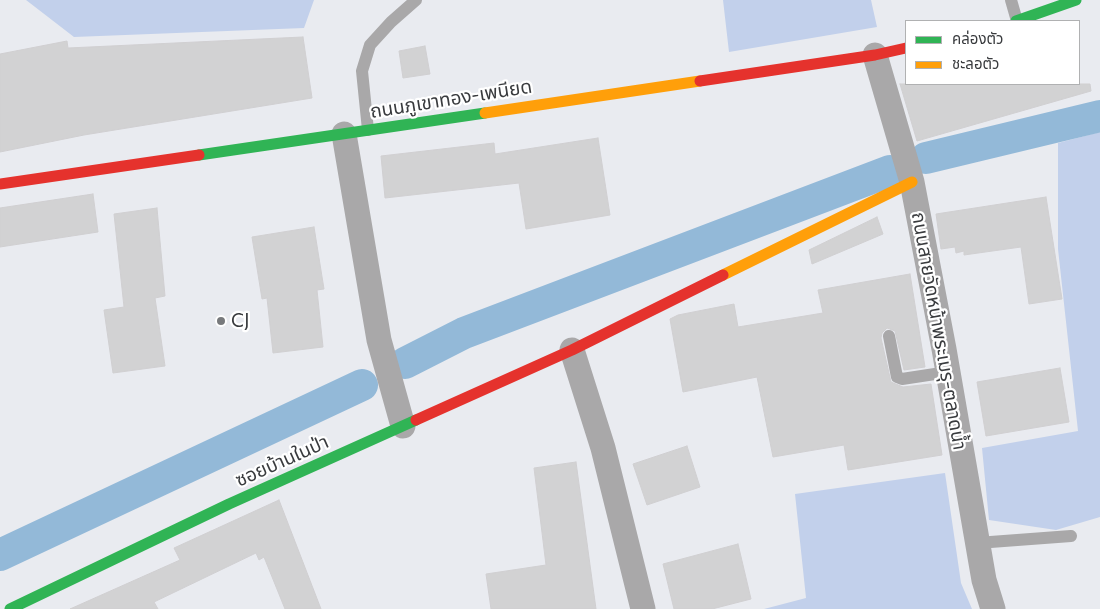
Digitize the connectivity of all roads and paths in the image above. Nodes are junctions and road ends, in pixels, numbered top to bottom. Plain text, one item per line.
1 (416, 0) edge
2 (1011, 0) edge
3 (1076, 0) edge
4 (1016, 20) edge
5 (1019, 20) edge
6 (905, 48) edge
7 (875, 54) junction
8 (368, 130) junction
9 (344, 134) junction
10 (912, 182) junction
11 (0, 184) edge
12 (889, 336) dead end
13 (572, 350) junction
14 (948, 372) junction
15 (403, 426) junction
16 (1071, 536) dead end
17 (977, 543) junction
18 (10, 609) edge
19 (643, 609) edge
20 (993, 609) edge

1 - 8 lane
2 - 4 lane
3 - 5 street
6 - 7 street, ถนนภูเขาทอง-เพนียด
7 - 8 street, ถนนภูเขาทอง-เพนียด
7 - 10 street, ถนนสายวัดหน้าพระเมรุ-ตลาดน้ำ
8 - 9 street, ถนนภูเขาทอง-เพนียด
9 - 11 street, ถนนภูเขาทอง-เพนียด
9 - 15 street
10 - 13 street, ซอยบ้านในป่า
10 - 14 street, ถนนสายวัดหน้าพระเมรุ-ตลาดน้ำ
12 - 14 lane
13 - 15 street, ซอยบ้านในป่า
13 - 19 street
14 - 17 street, ถนนสายวัดหน้าพระเมรุ-ตลาดน้ำ
15 - 18 street, ซอยบ้านในป่า
16 - 17 lane
17 - 20 street, ถนนสายวัดหน้าพระเมรุ-ตลาดน้ำ

